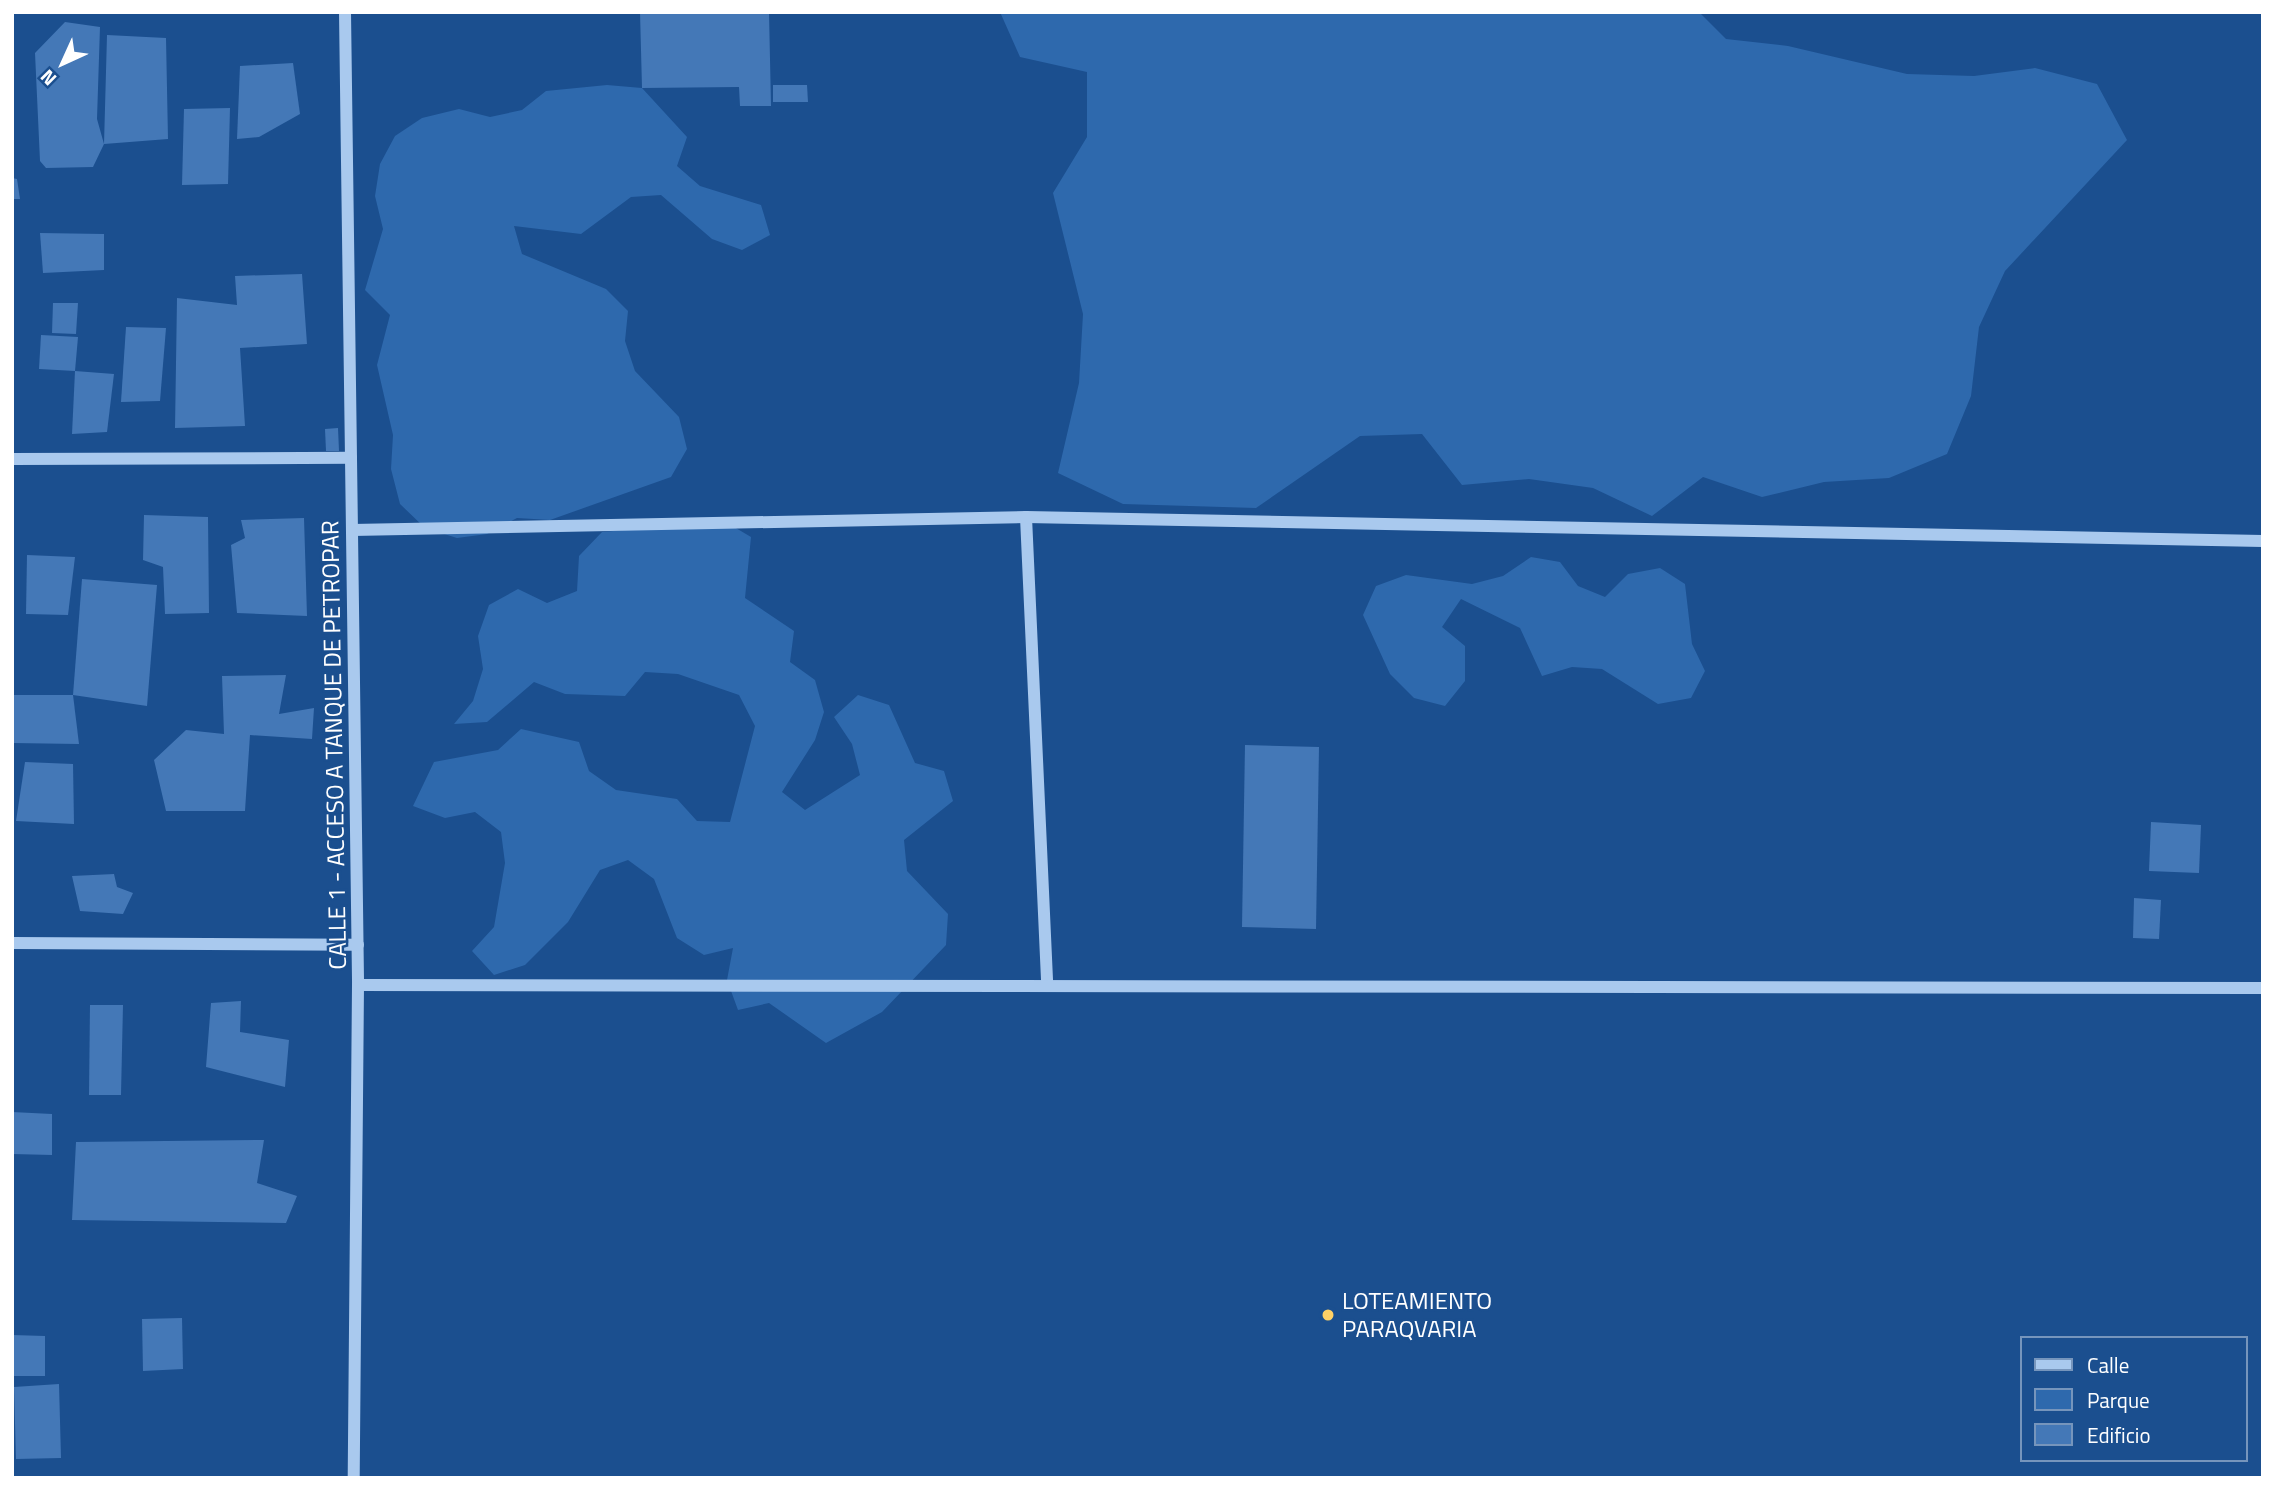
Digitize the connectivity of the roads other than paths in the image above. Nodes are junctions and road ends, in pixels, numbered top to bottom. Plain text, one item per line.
1 (345, 12) edge
2 (351, 458) junction
3 (12, 459) edge
4 (1026, 517) junction
5 (352, 530) junction
6 (2263, 541) edge
7 (12, 943) edge
8 (358, 945) junction
9 (358, 985) junction
10 (1047, 986) junction
11 (2263, 988) edge
12 (354, 1478) edge

1 - 2 street, CALLE 1 - ACCESO A TANQUE DE PETROPAR
2 - 3 street
2 - 5 street, CALLE 1 - ACCESO A TANQUE DE PETROPAR
4 - 5 street
4 - 6 street
4 - 10 street
5 - 8 street, CALLE 1 - ACCESO A TANQUE DE PETROPAR
7 - 8 street
8 - 9 street, CALLE 1 - ACCESO A TANQUE DE PETROPAR
9 - 10 street
9 - 12 street, CALLE 1 - ACCESO A TANQUE DE PETROPAR
10 - 11 street

